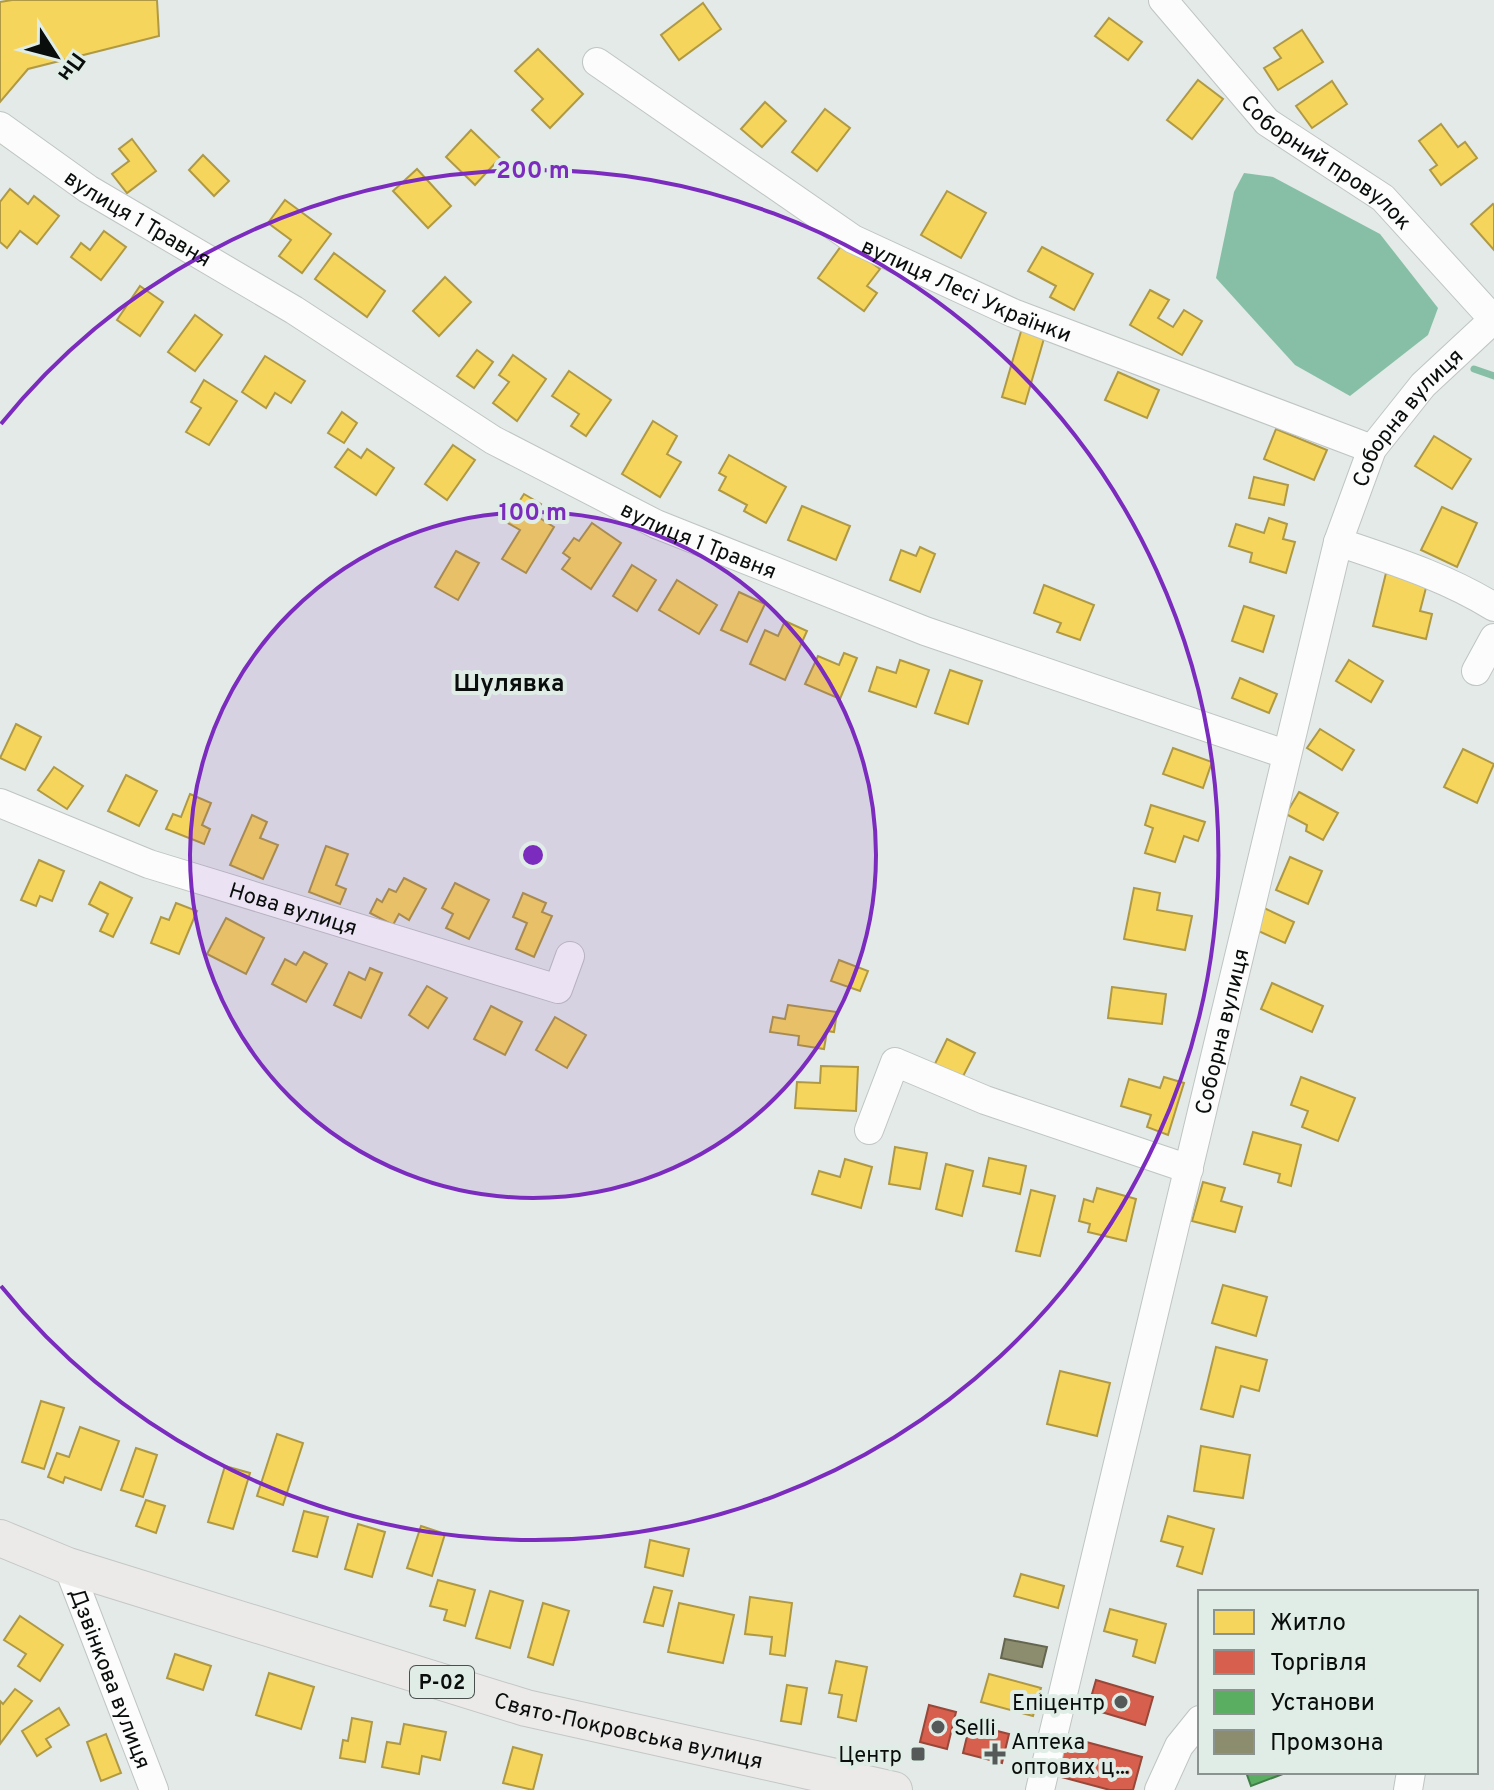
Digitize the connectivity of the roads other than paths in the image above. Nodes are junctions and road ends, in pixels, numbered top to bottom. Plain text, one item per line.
1 (1163, 0) edge
2 (597, 62) dead end
3 (0, 126) edge
4 (1494, 319) edge
5 (1372, 449) junction
6 (1338, 542) junction
7 (1494, 607) edge
8 (1494, 638) edge
9 (1476, 671) dead end
10 (1285, 754) junction
11 (0, 803) edge
12 (570, 956) dead end
13 (869, 1130) dead end
14 (1189, 1169) junction
15 (0, 1538) edge
16 (68, 1566) junction
17 (1198, 1722) edge
18 (154, 1790) edge
19 (894, 1790) edge
20 (1040, 1790) edge
21 (1159, 1790) edge

1 - 4 street, Соборний провулок
2 - 5 street, вулиця Лесі Українки
3 - 10 street, вулиця 1 Травня
4 - 5 street, Соборна вулиця
5 - 6 street, Соборна вулиця
6 - 7 street
6 - 10 street, Соборна вулиця
8 - 9 street
10 - 14 street, Соборна вулиця
11 - 12 street, Нова вулиця
13 - 14 street
14 - 20 street, Соборна вулиця
15 - 16 main road, Свято-Покровська вулиця / Р-02
16 - 18 street, Дзвінкова вулиця
16 - 19 main road, Свято-Покровська вулиця / Р-02
17 - 21 street

